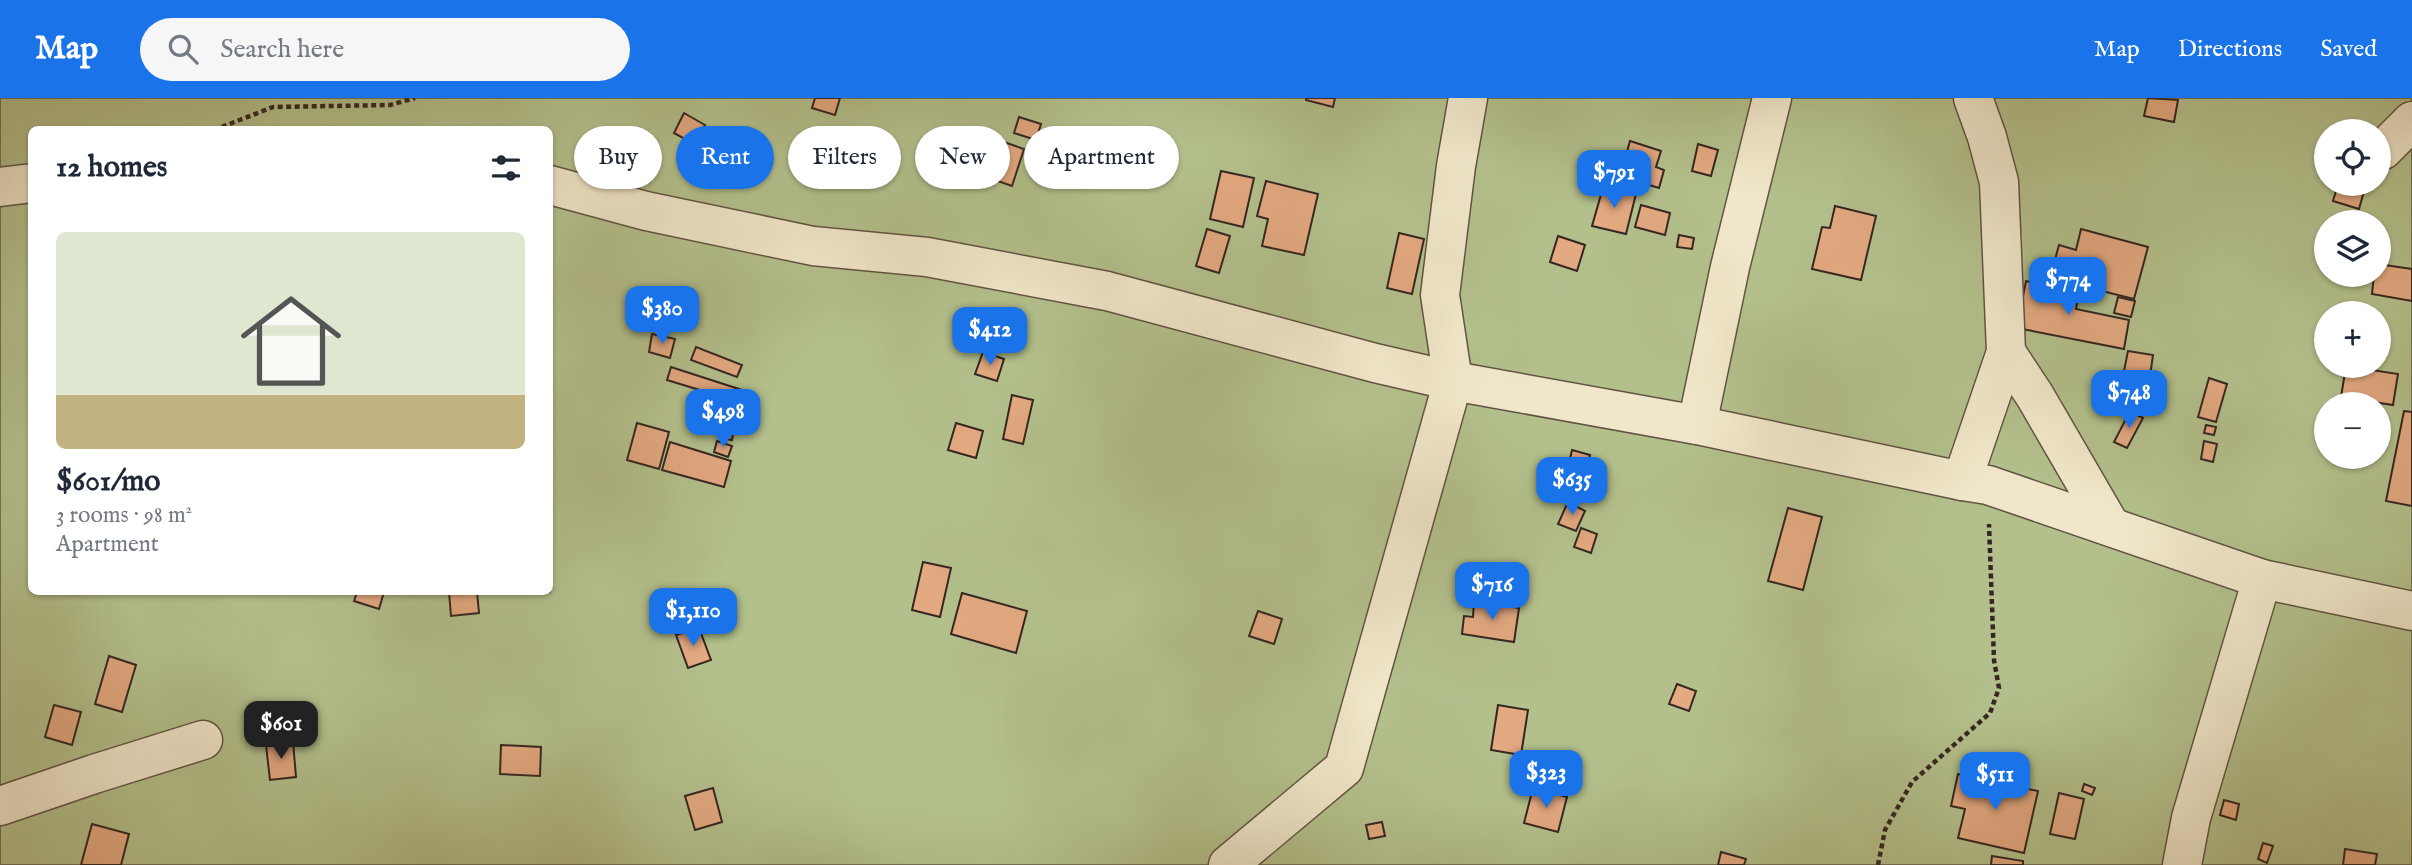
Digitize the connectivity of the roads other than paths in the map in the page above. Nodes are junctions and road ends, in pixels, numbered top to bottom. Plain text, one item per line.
1 (1468, 98) edge
2 (1772, 98) edge
3 (1973, 98) edge
4 (2412, 121) edge
5 (2391, 142) edge
6 (28, 184) edge
7 (553, 186) edge
8 (0, 187) edge
9 (2006, 352) junction
10 (1453, 381) junction
11 (1697, 425) junction
12 (1975, 483) junction
13 (2111, 527) junction
14 (2262, 579) junction
15 (2412, 611) edge
16 (203, 740) dead end
17 (0, 806) edge
18 (1228, 865) edge
19 (2182, 865) edge

1 - 10 street
2 - 11 street
3 - 9 street
4 - 5 street
6 - 8 street
7 - 10 street
9 - 12 street
9 - 13 street
10 - 11 street
10 - 18 street
11 - 12 street
12 - 13 street
13 - 14 street
14 - 15 street
14 - 19 street
16 - 17 street

